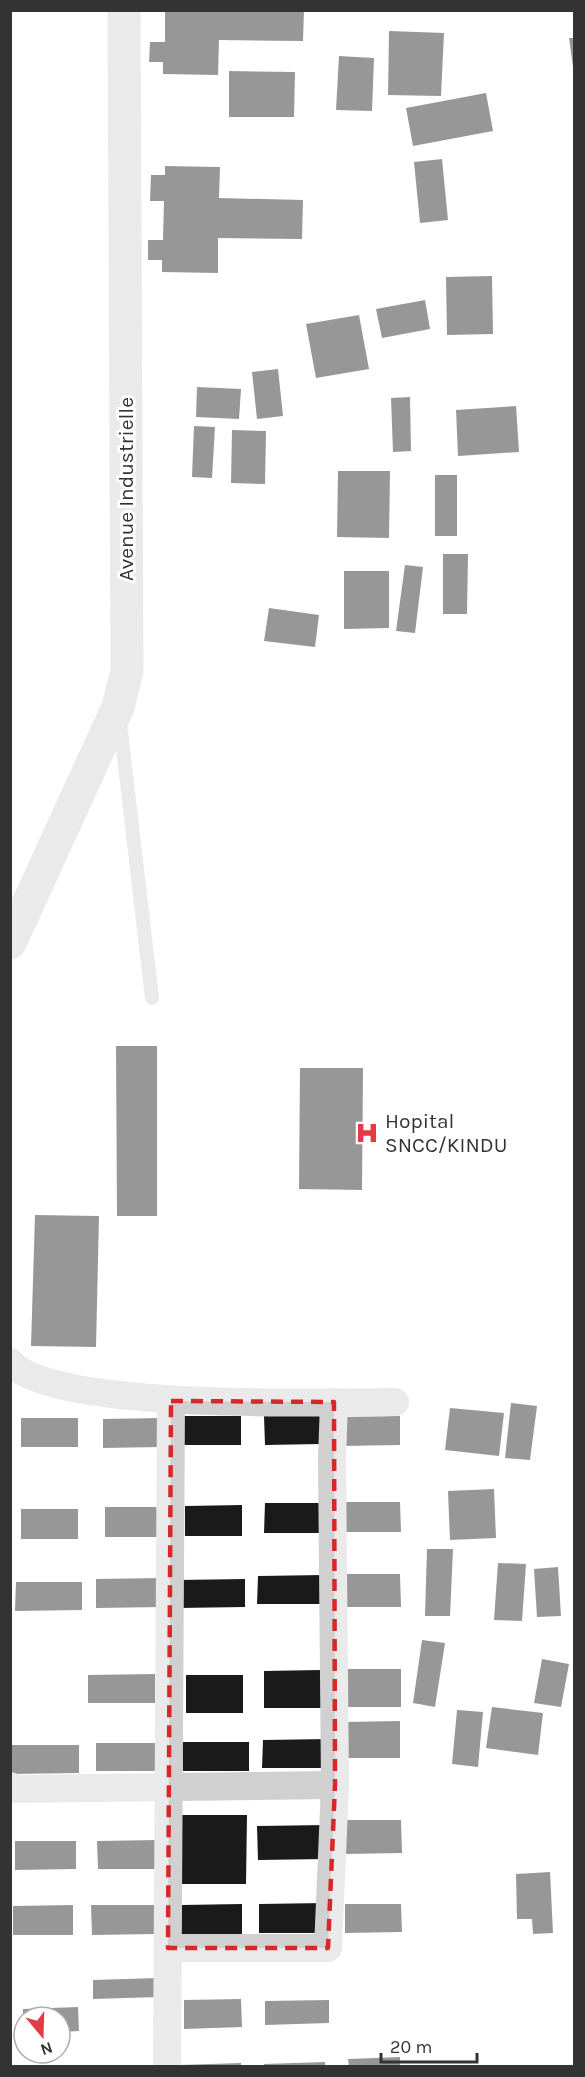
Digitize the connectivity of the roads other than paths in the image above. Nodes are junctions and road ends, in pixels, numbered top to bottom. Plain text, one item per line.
1 (124, 10) edge
2 (118, 707) junction
3 (10, 943) edge
4 (152, 998) dead end
5 (10, 1362) edge
6 (171, 1401) junction
7 (334, 1402) junction
8 (395, 1402) dead end
9 (335, 1785) junction
10 (10, 1786) edge
11 (169, 1787) junction
12 (168, 1948) junction
13 (167, 2067) edge

1 - 2 street, Avenue Industrielle
2 - 3 street, Avenue Industrielle
2 - 4 lane
5 - 6 street
6 - 7 street
6 - 11 street
7 - 8 street
7 - 9 street
9 - 11 street
9 - 12 street
10 - 11 street
11 - 12 street
12 - 13 street

